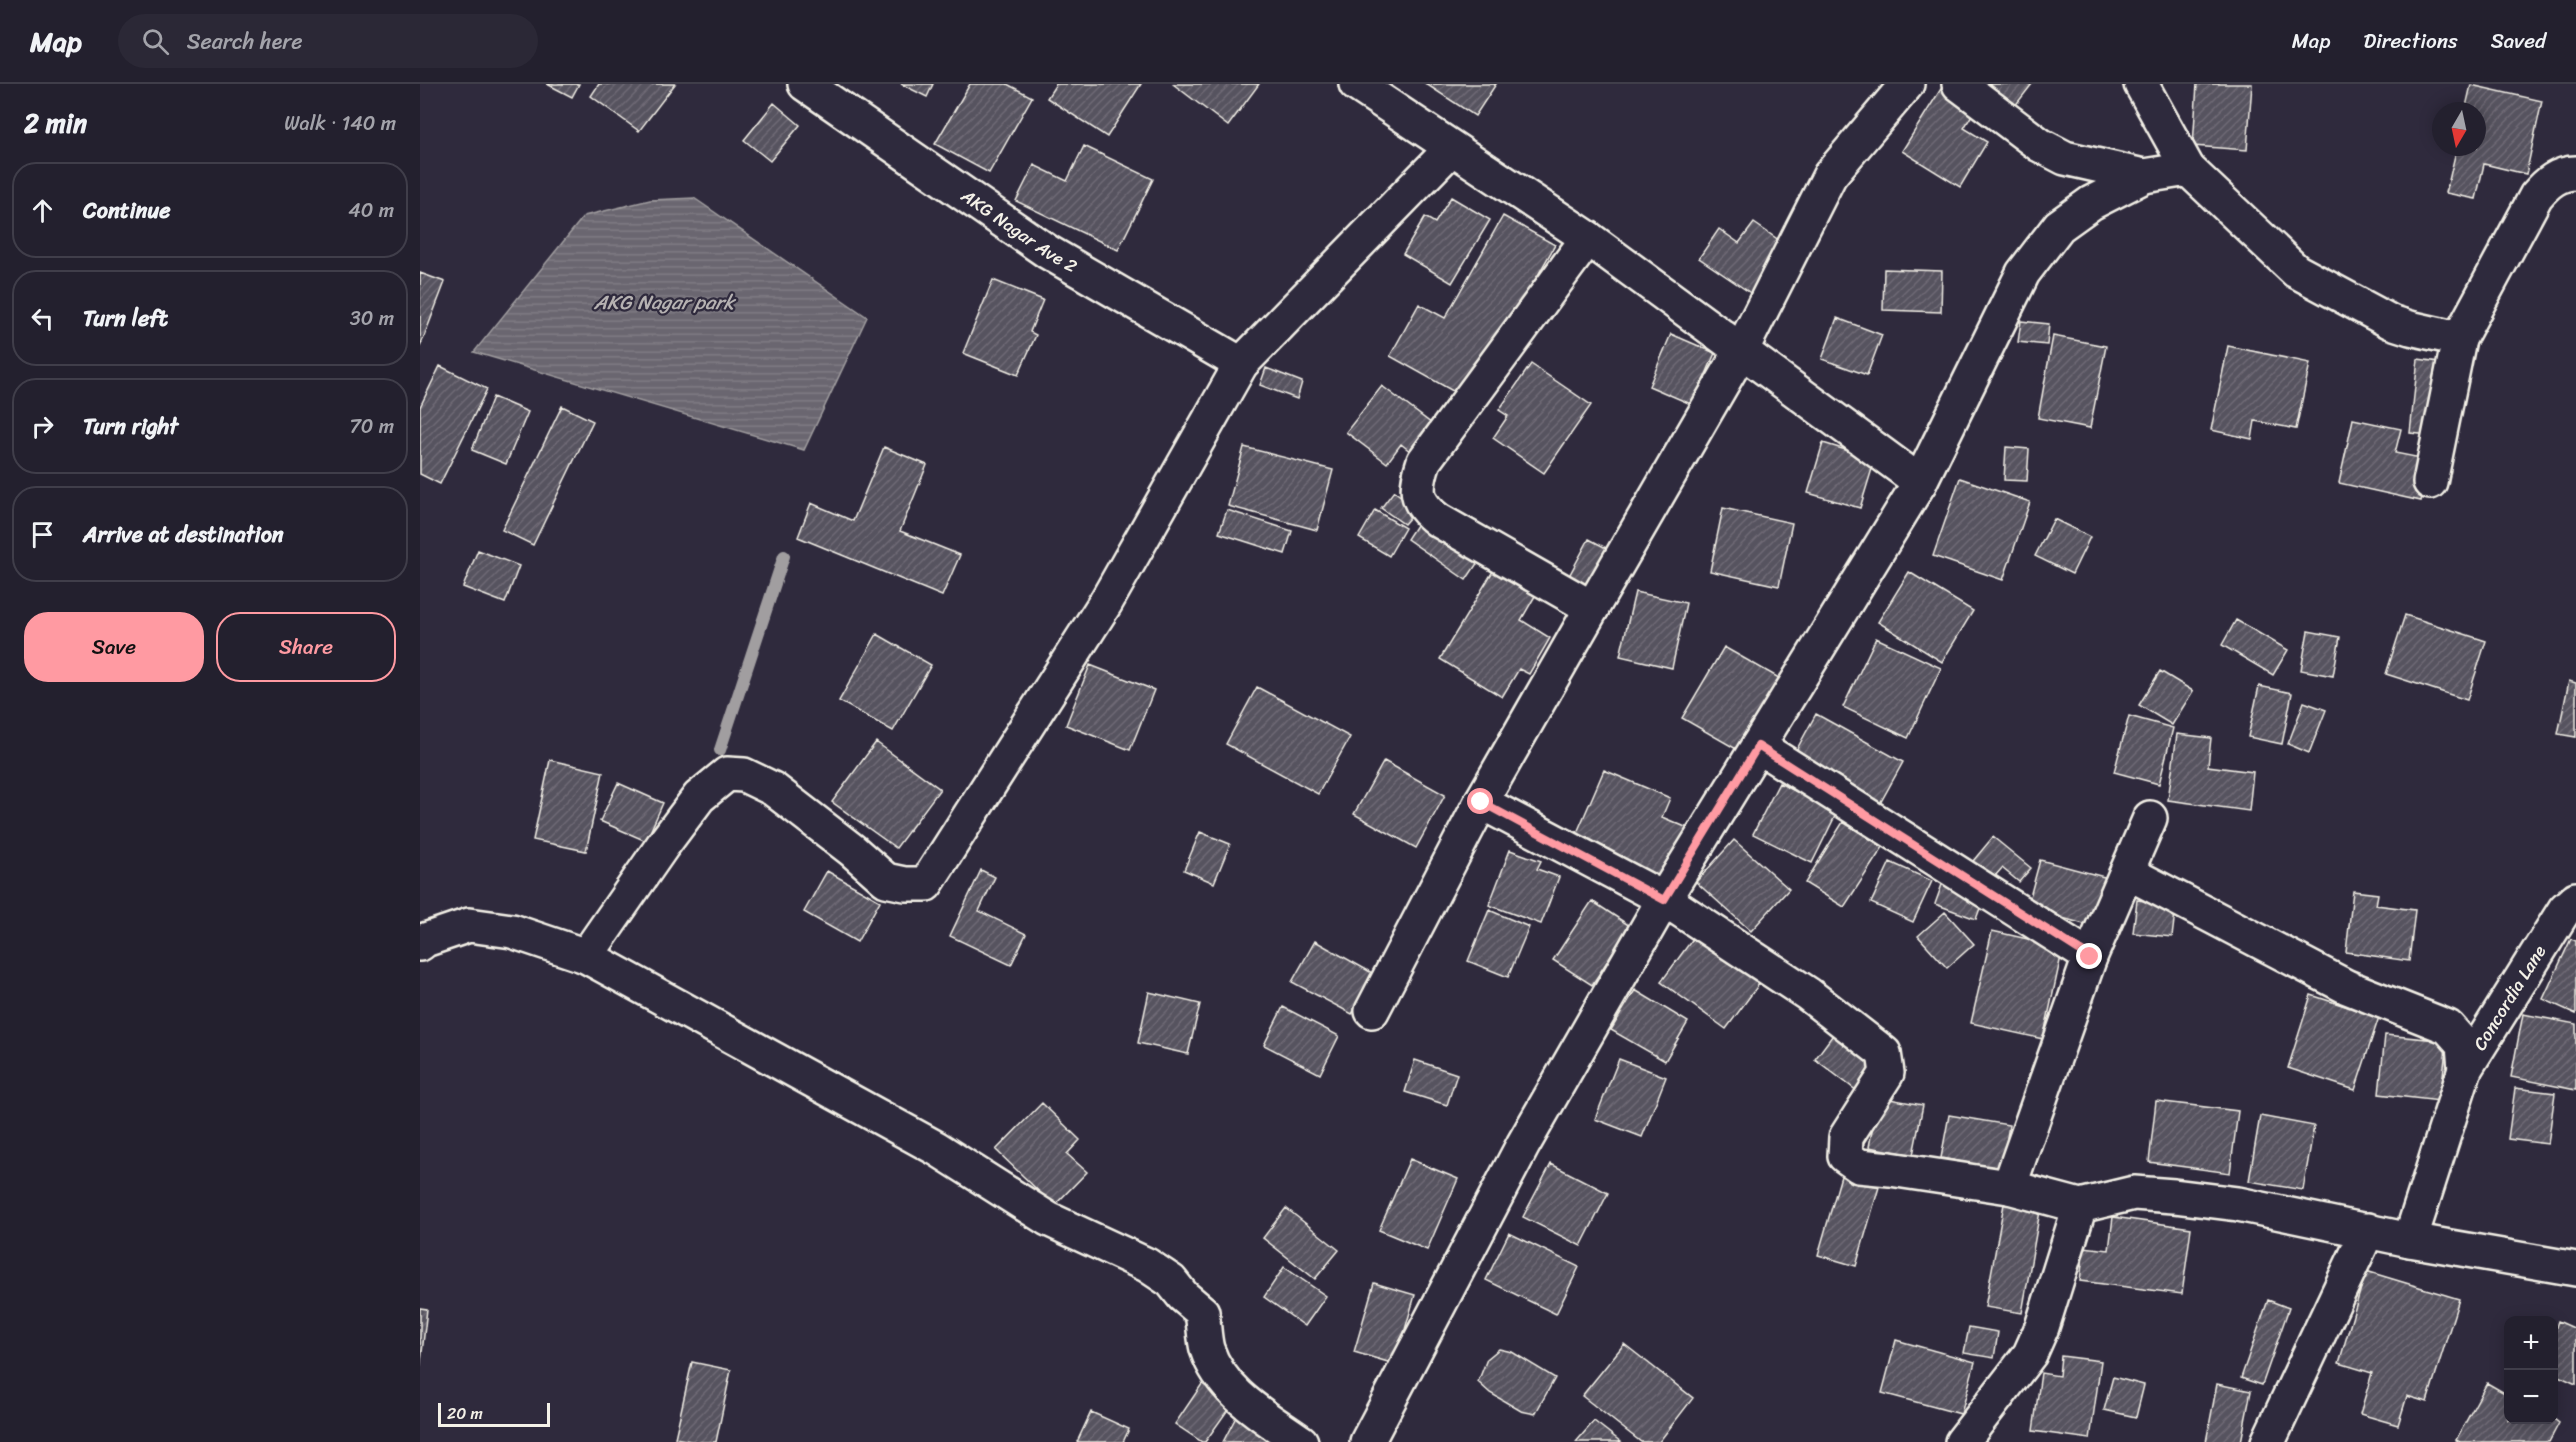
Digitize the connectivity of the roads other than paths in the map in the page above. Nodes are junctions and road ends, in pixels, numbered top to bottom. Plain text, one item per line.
1 (805, 84) edge
2 (1907, 84) edge
3 (1959, 84) edge
4 (2141, 84) edge
5 (1367, 87) edge
6 (1451, 149) junction
7 (2188, 169) junction
8 (2576, 173) edge
9 (2144, 176) junction
10 (1588, 238) junction
11 (2459, 339) junction
12 (1741, 351) junction
13 (1241, 364) junction
14 (1920, 482) junction
15 (2430, 482) dead end
16 (1592, 608) junction
17 (1758, 746) junction
18 (1481, 802) junction
19 (2150, 818) dead end
20 (2127, 872) junction
21 (2576, 899) edge
22 (1664, 900) junction
23 (420, 944) edge
24 (586, 956) junction
25 (2090, 957) junction
26 (1372, 1011) dead end
27 (2465, 1069) junction
28 (2009, 1187) junction
29 (2080, 1206) junction
30 (2368, 1230) junction
31 (2410, 1239) junction
32 (2576, 1269) edge
33 (1302, 1442) edge
34 (1367, 1442) edge
35 (1962, 1442) edge
36 (2268, 1442) edge

1 - 13 street, AKG Nagar Ave 2
2 - 12 street
3 - 9 street
4 - 7 street
5 - 6 street
6 - 10 street
6 - 13 street
7 - 9 street
7 - 11 street
8 - 11 street
9 - 14 street
10 - 12 street
10 - 16 street
11 - 15 street
12 - 14 street
12 - 16 street
13 - 24 street
14 - 17 street
16 - 18 street
17 - 22 street
17 - 25 street
18 - 22 street
18 - 26 street
19 - 20 street
20 - 25 street
20 - 27 street
21 - 27 street, Concordia Lane
22 - 28 street
22 - 34 street
23 - 24 street
24 - 33 street
25 - 28 street
27 - 31 street
28 - 29 street
29 - 30 street
29 - 35 street
30 - 31 street
30 - 36 street
31 - 32 street

